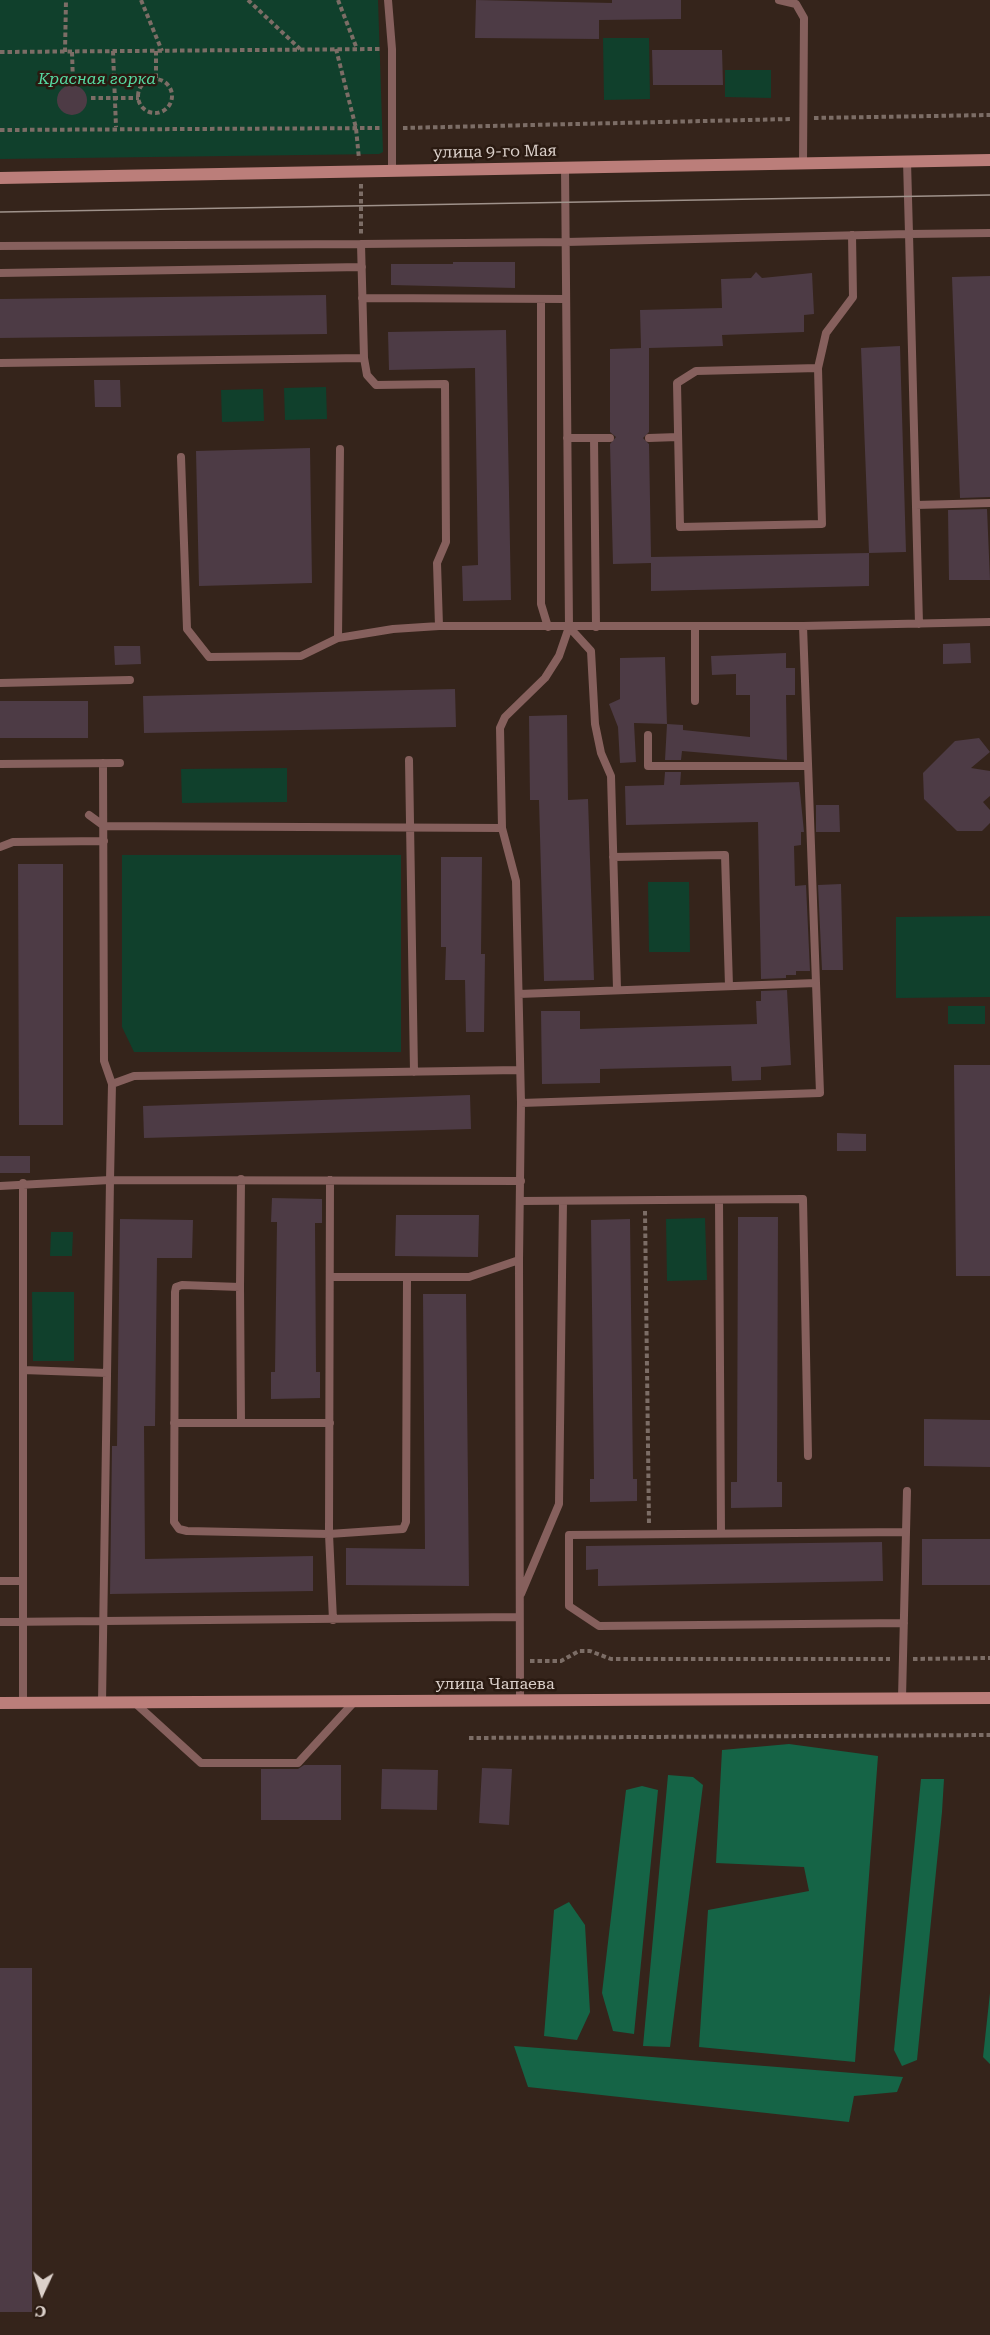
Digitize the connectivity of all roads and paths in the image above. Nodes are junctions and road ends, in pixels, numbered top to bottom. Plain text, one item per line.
1 (66, 0) edge
2 (141, 0) edge
3 (248, 0) edge
4 (338, 0) edge
5 (388, 0) edge
6 (779, 0) edge
7 (797, 2) edge
8 (301, 49) junction
9 (336, 49) junction
10 (357, 49) junction
11 (392, 50) junction
12 (113, 51) junction
13 (156, 51) junction
14 (162, 51) junction
15 (0, 52) edge
16 (65, 52) junction
17 (72, 52) junction
18 (156, 79) junction
19 (73, 82) dead end
20 (115, 97) junction
21 (91, 98) dead end
22 (139, 98) junction
23 (990, 115) edge
24 (804, 118) junction
25 (116, 127) junction
26 (356, 128) junction
27 (392, 128) junction
28 (0, 130) edge
29 (990, 160) edge
30 (907, 161) junction
31 (803, 163) junction
32 (565, 167) junction
33 (361, 171) junction
34 (392, 171) junction
35 (0, 178) edge
36 (990, 233) edge
37 (909, 234) junction
38 (852, 235) junction
39 (566, 242) junction
40 (361, 244) junction
41 (0, 246) edge
42 (362, 267) junction
43 (0, 273) edge
44 (362, 298) junction
45 (541, 299) junction
46 (566, 299) junction
47 (364, 358) junction
48 (0, 363) edge
49 (818, 368) junction
50 (678, 437) junction
51 (567, 438) junction
52 (594, 438) junction
53 (610, 438) dead end
54 (649, 438) dead end
55 (340, 449) dead end
56 (181, 457) dead end
57 (990, 503) edge
58 (916, 505) junction
59 (990, 622) edge
60 (919, 624) junction
61 (439, 626) junction
62 (803, 626) junction
63 (548, 627) junction
64 (569, 627) junction
65 (596, 627) junction
66 (695, 627) junction
67 (338, 638) junction
68 (130, 680) dead end
69 (0, 683) edge
70 (695, 701) dead end
71 (648, 735) dead end
72 (409, 760) dead end
73 (104, 763) junction
74 (120, 763) dead end
75 (0, 764) edge
76 (808, 766) junction
77 (89, 815) dead end
78 (104, 826) junction
79 (411, 827) junction
80 (502, 828) junction
81 (104, 842) junction
82 (0, 847) edge
83 (613, 857) junction
84 (816, 982) junction
85 (729, 986) junction
86 (617, 989) junction
87 (519, 994) junction
88 (519, 1070) junction
89 (414, 1072) junction
90 (112, 1084) junction
91 (521, 1103) junction
92 (241, 1179) junction
93 (110, 1180) junction
94 (330, 1180) junction
95 (521, 1181) junction
96 (23, 1183) junction
97 (0, 1186) edge
98 (719, 1200) junction
99 (520, 1201) junction
100 (563, 1201) junction
101 (645, 1201) junction
102 (519, 1260) junction
103 (330, 1277) junction
104 (407, 1277) junction
105 (240, 1287) junction
106 (23, 1370) junction
107 (107, 1373) junction
108 (174, 1423) junction
109 (241, 1423) junction
110 (330, 1423) junction
111 (808, 1456) dead end
112 (907, 1491) dead end
113 (906, 1532) junction
114 (721, 1533) junction
115 (329, 1534) junction
116 (649, 1534) junction
117 (0, 1581) edge
118 (23, 1581) junction
119 (519, 1598) junction
120 (519, 1617) junction
121 (333, 1620) junction
122 (22, 1621) junction
123 (0, 1622) edge
124 (104, 1622) junction
125 (904, 1623) junction
126 (990, 1658) edge
127 (903, 1659) junction
128 (520, 1661) junction
129 (902, 1698) junction
130 (990, 1698) edge
131 (520, 1700) junction
132 (356, 1701) junction
133 (134, 1702) junction
134 (0, 1703) edge
135 (23, 1703) junction
136 (102, 1703) junction
137 (990, 1735) edge
138 (469, 1738) dead end

1 - 16 path
2 - 14 path
3 - 8 path
4 - 10 path
5 - 11 lane
6 - 7 lane
7 - 24 lane
8 - 9 path
8 - 14 path
9 - 10 path
9 - 26 path
10 - 11 path
11 - 27 lane
12 - 13 path
12 - 17 path
12 - 20 path
13 - 14 path
13 - 18 path
15 - 16 path
16 - 17 path
17 - 19 path
18 - 22 path
18 - 22 path
20 - 21 path
20 - 22 path
20 - 25 path
23 - 24 path
24 - 27 path
24 - 31 lane
25 - 26 path
25 - 28 path
26 - 27 path
26 - 33 path
27 - 34 lane
29 - 30 street, улица 9-го Мая
30 - 31 street, улица 9-го Мая
30 - 37 lane
31 - 32 street, улица 9-го Мая
32 - 34 street, улица 9-го Мая
32 - 39 lane
33 - 34 street, улица 9-го Мая
33 - 35 street, улица 9-го Мая
33 - 40 path
36 - 37 lane
37 - 38 lane
37 - 58 lane
38 - 39 lane
38 - 49 lane
39 - 40 lane
39 - 46 lane
40 - 41 lane
40 - 42 lane
42 - 43 lane
42 - 44 lane
44 - 45 lane
44 - 47 lane
45 - 46 lane
45 - 63 lane
46 - 51 lane
47 - 48 lane
47 - 61 lane
49 - 50 lane
49 - 50 lane
50 - 54 lane
51 - 52 lane
51 - 64 lane
52 - 53 lane
52 - 65 lane
55 - 67 lane
56 - 67 lane
57 - 58 lane
58 - 60 lane
59 - 60 lane
60 - 62 lane
61 - 63 lane
61 - 67 lane
62 - 66 lane
62 - 76 lane
63 - 64 lane
64 - 65 lane
64 - 80 lane
64 - 83 lane
65 - 66 lane
66 - 70 lane
68 - 69 lane
71 - 76 lane
72 - 79 lane
73 - 74 lane
73 - 75 lane
73 - 78 lane
76 - 84 lane
77 - 78 lane
78 - 79 lane
78 - 81 lane
79 - 80 lane
79 - 89 lane
80 - 87 lane
81 - 82 lane
81 - 90 lane
83 - 85 lane
83 - 86 lane
84 - 85 lane
84 - 91 lane
85 - 86 lane
86 - 87 lane
87 - 88 lane
88 - 89 lane
88 - 91 lane
89 - 90 lane
90 - 93 lane
91 - 95 lane
92 - 93 lane
92 - 94 lane
92 - 105 lane
93 - 96 lane
93 - 107 lane
94 - 95 lane
94 - 103 lane
95 - 99 lane
96 - 97 lane
96 - 106 lane
98 - 101 lane
98 - 111 lane
98 - 114 lane
99 - 100 lane
99 - 102 lane
100 - 101 lane
100 - 119 lane
101 - 116 path
102 - 104 lane
102 - 119 lane
103 - 104 lane
103 - 110 lane
104 - 115 lane
105 - 108 lane
105 - 109 lane
106 - 107 lane
106 - 118 lane
107 - 124 lane
108 - 109 lane
108 - 115 lane
109 - 110 lane
110 - 115 lane
112 - 113 lane
113 - 114 lane
113 - 125 lane
114 - 116 lane
115 - 121 lane
116 - 125 lane
117 - 118 lane
118 - 122 lane
119 - 120 lane
120 - 121 lane
120 - 128 lane
121 - 124 lane
122 - 123 lane
122 - 124 lane
122 - 135 lane
124 - 136 lane
125 - 127 lane
126 - 127 path
127 - 128 path
127 - 129 lane
128 - 131 lane
129 - 130 street, улица Чапаева
129 - 131 street, улица Чапаева
131 - 132 street, улица Чапаева
132 - 133 street, улица Чапаева
132 - 133 lane
133 - 136 street, улица Чапаева
134 - 135 street, улица Чапаева
135 - 136 street, улица Чапаева
137 - 138 path

